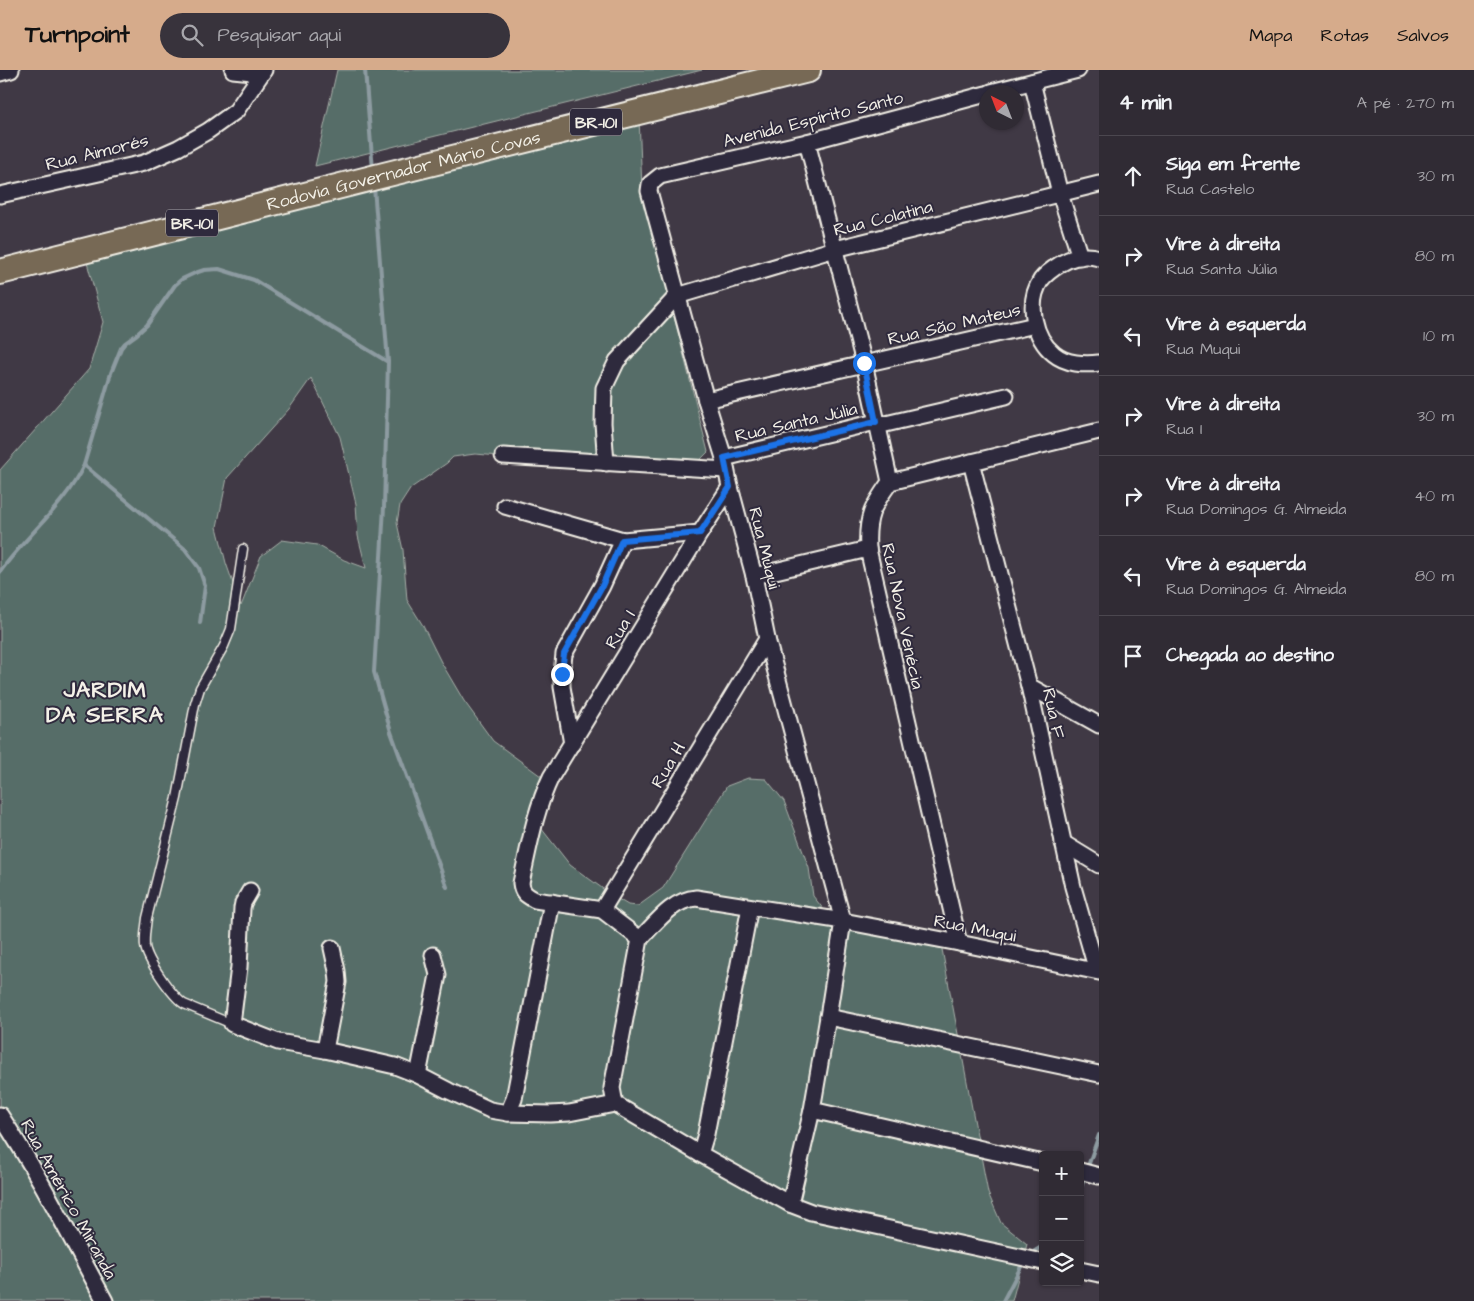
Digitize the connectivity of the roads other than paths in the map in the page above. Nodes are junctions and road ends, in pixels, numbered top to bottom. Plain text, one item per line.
1 (11, 70) edge
2 (233, 70) edge
3 (808, 70) edge
4 (1078, 70) edge
5 (263, 71) edge
6 (0, 73) edge
7 (1032, 82) junction
8 (1020, 85) edge
9 (979, 96) edge
10 (807, 142) junction
11 (650, 184) joint
12 (1099, 184) edge
13 (1060, 194) junction
14 (0, 195) edge
15 (835, 249) junction
16 (1080, 257) junction
17 (1099, 258) edge
18 (0, 272) edge
19 (677, 296) junction
20 (1035, 325) junction
21 (864, 363) junction
22 (1099, 364) edge
23 (1006, 396) dead end
24 (706, 400) junction
25 (877, 424) junction
26 (1099, 431) edge
27 (503, 456) dead end
28 (972, 462) junction
29 (606, 463) junction
30 (725, 464) junction
31 (890, 482) junction
32 (730, 487) junction
33 (505, 506) dead end
34 (700, 533) junction
35 (622, 540) junction
36 (243, 549) dead end
37 (868, 549) junction
38 (754, 576) junction
39 (767, 639) junction
40 (1029, 686) junction
41 (1099, 725) edge
42 (572, 744) junction
43 (1063, 843) junction
44 (1099, 865) edge
45 (250, 891) dead end
46 (552, 902) junction
47 (750, 907) junction
48 (602, 910) junction
49 (843, 921) junction
50 (640, 939) junction
51 (959, 942) junction
52 (332, 948) dead end
53 (433, 955) dead end
54 (1098, 972) edge
55 (828, 1017) junction
56 (232, 1024) junction
57 (325, 1050) junction
58 (1099, 1074) edge
59 (418, 1075) junction
60 (615, 1104) junction
61 (812, 1110) junction
62 (508, 1113) junction
63 (0, 1115) edge
64 (700, 1154) junction
65 (1039, 1162) edge
66 (1084, 1172) edge
67 (1099, 1176) edge
68 (790, 1204) junction
69 (1039, 1261) edge
70 (1084, 1271) edge
71 (1099, 1274) edge
72 (105, 1301) edge

1 - 6 street
2 - 5 street
3 - 18 main road, Rodovia Governador Mário Covas / BR-101
4 - 7 street
5 - 14 street, Rua Aimorés
7 - 8 street
7 - 13 street
9 - 10 street, Avenida Espírito Santo
10 - 11 street, Avenida Espírito Santo
10 - 15 street
11 - 19 street, Rua Muqui
12 - 13 street, Rua Colatina
13 - 15 street, Rua Colatina
13 - 16 street
15 - 19 street, Rua Colatina
15 - 21 street
16 - 17 street
16 - 20 street
19 - 24 street, Rua Muqui
19 - 29 street
20 - 21 street, Rua São Mateus
20 - 22 street
21 - 24 street, Rua São Mateus
21 - 25 street
23 - 25 street, Rua Santa Júlia
24 - 30 street, Rua Muqui
25 - 30 street, Rua Santa Júlia
25 - 31 street
26 - 28 street
27 - 29 street, Rua Santa Júlia
28 - 31 street
28 - 40 street, Rua F
29 - 30 street, Rua Santa Júlia
30 - 32 street, Rua Muqui
31 - 37 street, Rua Nova Venécia
32 - 34 street, Rua I
32 - 38 street, Rua Muqui
33 - 35 street
34 - 35 street
34 - 42 street, Rua I
35 - 42 street
36 - 56 lane
37 - 38 street
37 - 51 street, Rua Nova Venécia
38 - 39 street, Rua Muqui
39 - 48 street, Rua H
39 - 49 street, Rua Muqui
40 - 41 street
40 - 43 street, Rua F
42 - 46 street, Rua I
43 - 44 street
43 - 54 street, Rua F
45 - 56 street
46 - 48 street
46 - 62 street
47 - 49 street, Rua Muqui
47 - 50 street, Rua Muqui
47 - 64 street
48 - 50 street
49 - 51 street, Rua Muqui
49 - 55 street
50 - 60 street
51 - 54 street, Rua Muqui
52 - 57 street
53 - 59 street
55 - 58 street
55 - 61 street
56 - 57 street
57 - 59 street
59 - 62 street
60 - 62 street
60 - 64 street
61 - 65 street
61 - 68 street
63 - 72 street, Rua Américo Miranda
64 - 68 street
66 - 67 street
68 - 69 street
70 - 71 street

